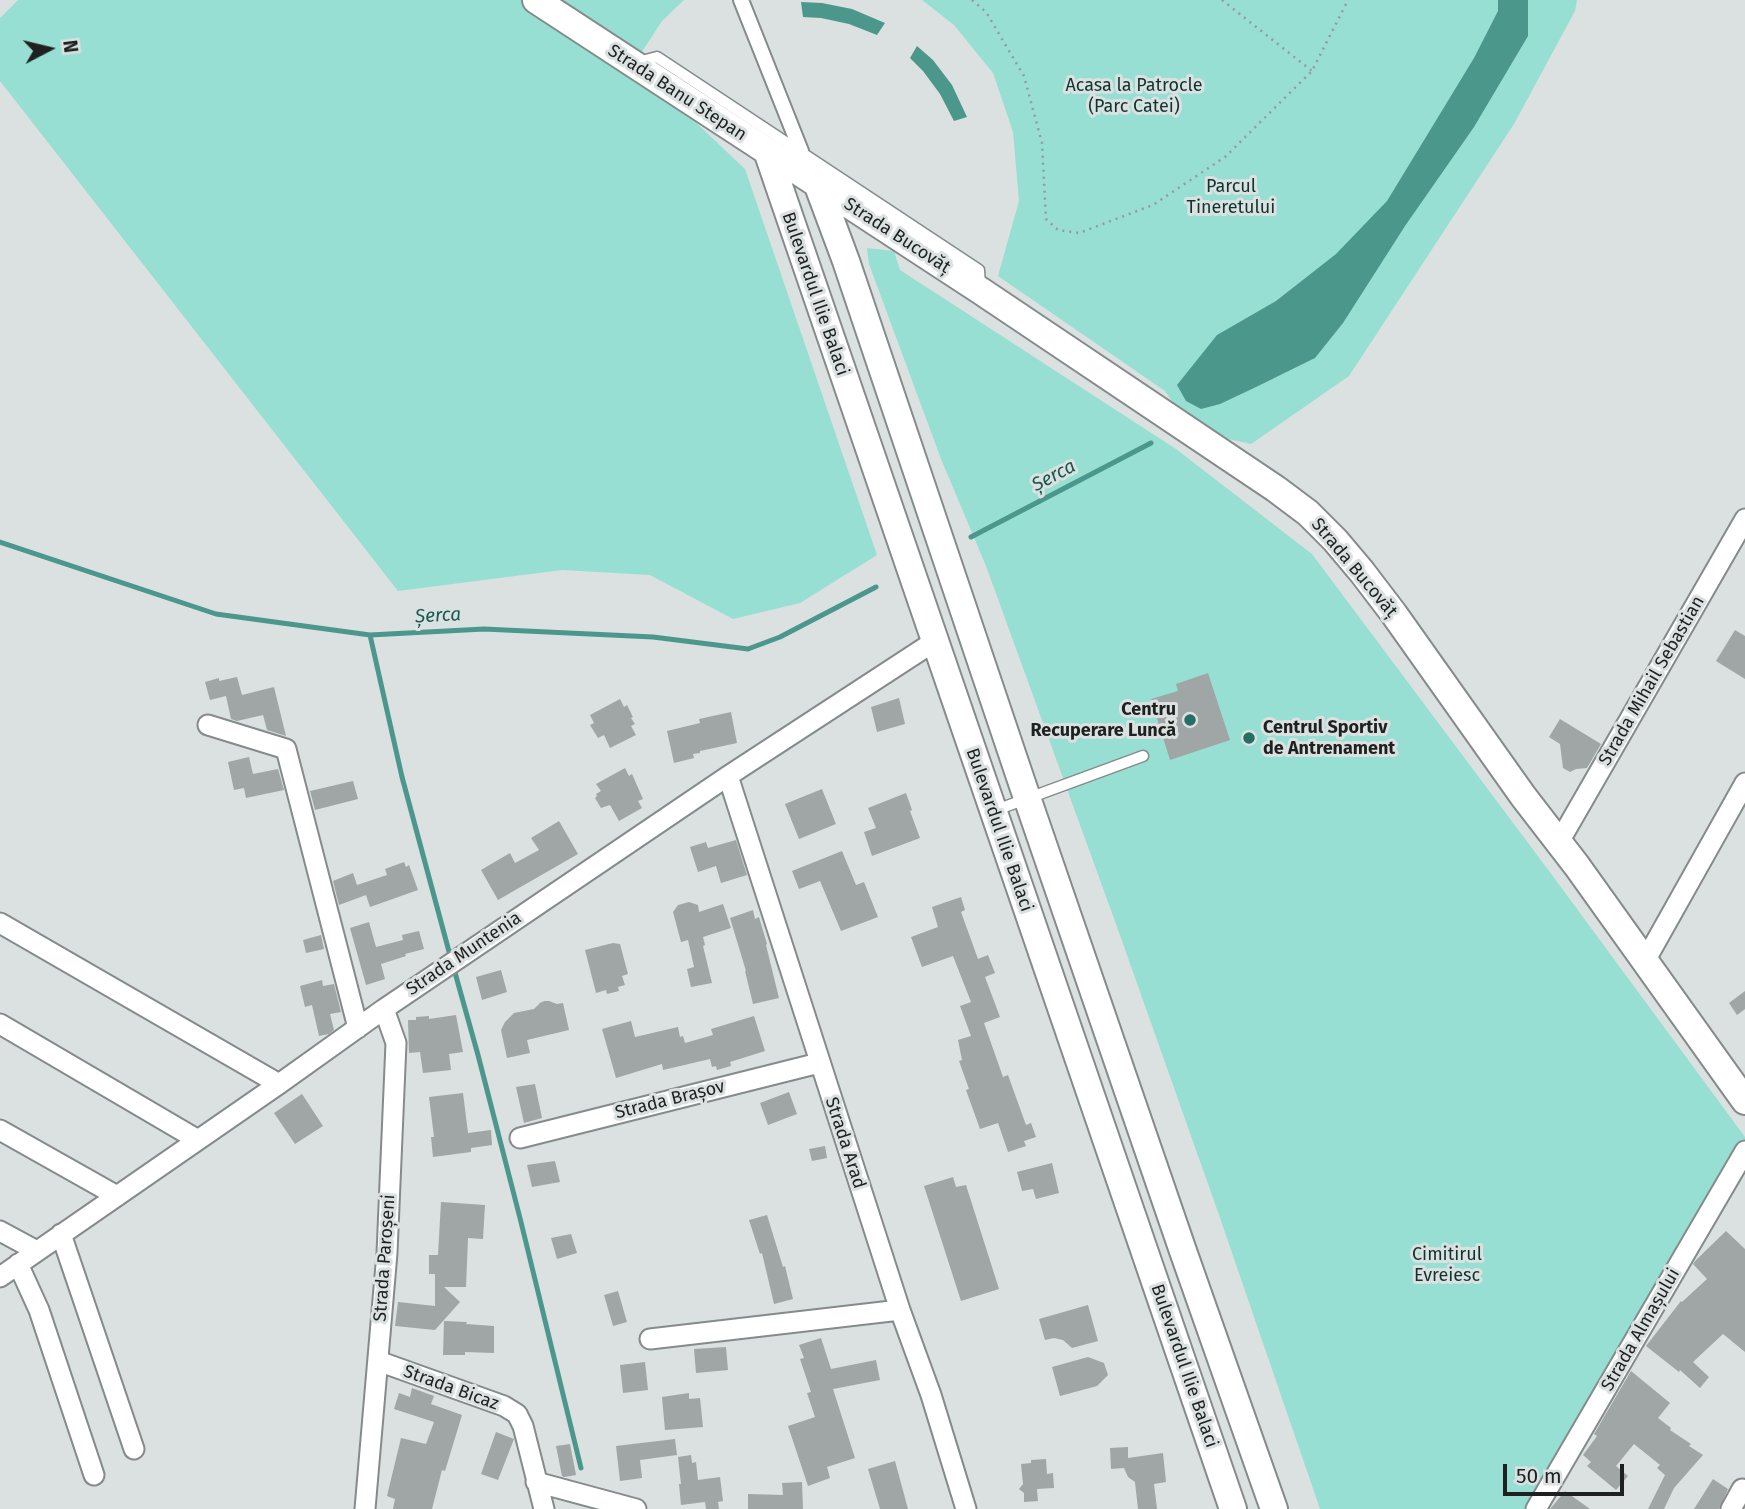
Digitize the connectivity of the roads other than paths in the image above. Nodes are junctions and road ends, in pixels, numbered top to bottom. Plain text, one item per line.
1 (536, 0) edge
2 (740, 0) edge
3 (634, 64) junction
4 (767, 151) junction
5 (801, 151) junction
6 (818, 186) junction
7 (981, 291) junction
8 (1745, 519) edge
9 (934, 641) junction
10 (208, 725) dead end
11 (1143, 756) dead end
12 (728, 776) junction
13 (1745, 783) edge
14 (1028, 799) junction
15 (993, 811) junction
16 (1559, 842) junction
17 (0, 923) edge
18 (1645, 961) junction
19 (384, 1009) junction
20 (0, 1024) edge
21 (358, 1028) junction
22 (819, 1063) junction
23 (279, 1084) junction
24 (1745, 1101) edge
25 (0, 1130) edge
26 (520, 1138) dead end
27 (198, 1140) junction
28 (1745, 1151) edge
29 (117, 1196) junction
30 (0, 1231) edge
31 (61, 1234) junction
32 (37, 1251) junction
33 (18, 1264) junction
34 (0, 1277) edge
35 (900, 1310) junction
36 (650, 1339) dead end
37 (378, 1361) junction
38 (134, 1449) dead end
39 (93, 1475) dead end
40 (536, 1482) junction
41 (1742, 1489) dead end
42 (365, 1509) edge
43 (544, 1509) edge
44 (636, 1509) edge
45 (966, 1509) edge
46 (1233, 1509) edge
47 (1274, 1509) edge
48 (1536, 1509) edge
49 (1731, 1509) edge

1 - 3 main road, Strada Banu Stepan
2 - 5 street
3 - 4 main road, Strada Banu Stepan
3 - 5 lane
4 - 6 main road, Strada Banu Stepan
4 - 9 main road, Bulevardul Ilie Balaci
5 - 6 lane
5 - 7 lane
6 - 7 main road, Strada Bucovăț
6 - 14 main road, Bulevardul Ilie Balaci
7 - 16 main road, Strada Bucovăț
8 - 16 street, Strada Mihail Sebastian
9 - 12 street, Strada Muntenia
9 - 15 main road, Bulevardul Ilie Balaci
10 - 21 street
11 - 14 lane
12 - 19 street, Strada Muntenia
12 - 22 street, Strada Arad
13 - 18 street
14 - 15 lane
14 - 47 main road, Bulevardul Ilie Balaci
15 - 46 main road, Bulevardul Ilie Balaci
16 - 18 main road, Strada Bucovăț
17 - 23 street
18 - 24 main road, Strada Bucovăț
19 - 21 street, Strada Muntenia
19 - 37 street, Strada Paroșeni
20 - 27 street
21 - 23 street, Strada Muntenia
22 - 26 street, Strada Brașov
22 - 35 street, Strada Arad
23 - 27 street, Strada Muntenia
25 - 29 street
27 - 29 street, Strada Muntenia
28 - 48 street, Strada Almașului
29 - 31 street, Strada Muntenia
30 - 32 street
31 - 32 street, Strada Muntenia
31 - 38 street
32 - 33 street, Strada Muntenia
33 - 34 street, Strada Muntenia
33 - 39 street
35 - 36 street
35 - 45 street, Strada Arad
37 - 40 street, Strada Bicaz
37 - 42 street, Strada Paroșeni
40 - 43 street
40 - 44 street
41 - 49 street

